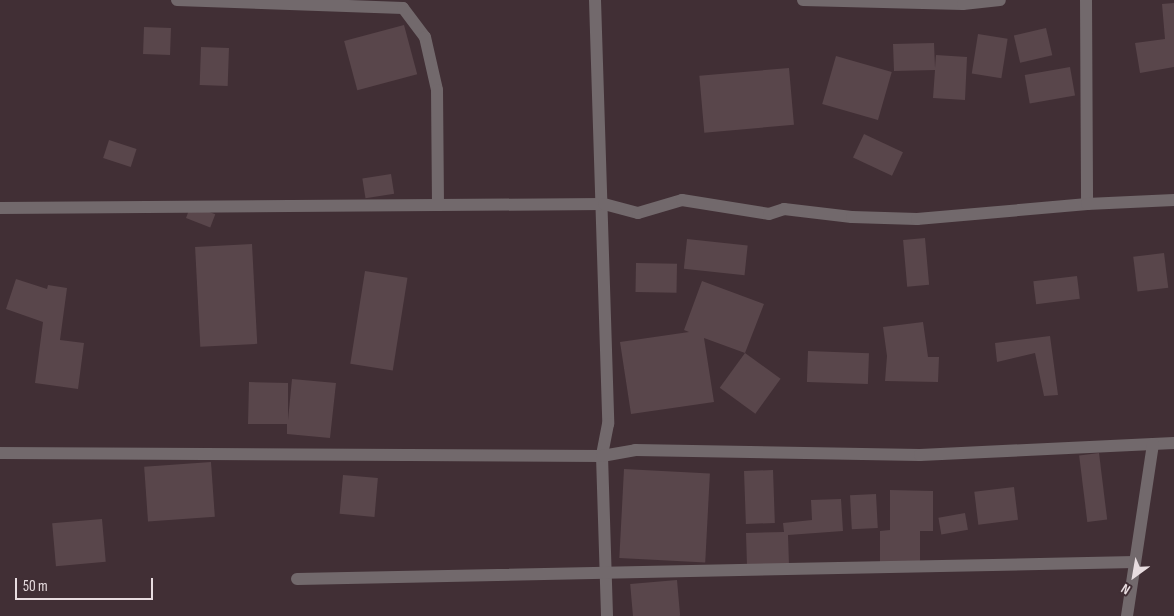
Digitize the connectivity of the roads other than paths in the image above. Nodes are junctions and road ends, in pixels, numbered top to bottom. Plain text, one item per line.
1 (177, 0) edge
2 (594, 0) edge
3 (803, 0) edge
4 (1000, 0) edge
5 (1086, 0) edge
6 (910, 1) edge
7 (1174, 200) edge
8 (604, 204) junction
9 (1087, 204) junction
10 (438, 205) junction
11 (0, 208) edge
12 (1174, 443) edge
13 (1153, 444) junction
14 (0, 453) edge
15 (602, 456) junction
16 (1135, 562) junction
17 (605, 572) junction
18 (297, 579) dead end
19 (607, 616) edge
20 (1126, 616) edge

1 - 10 street
2 - 8 street
3 - 6 street
4 - 6 street
5 - 9 street
7 - 9 street
8 - 9 street
8 - 10 street
8 - 15 street
10 - 11 street
12 - 13 street
13 - 15 street
13 - 16 street
14 - 15 street
15 - 17 street
16 - 17 street
16 - 20 street
17 - 18 street
17 - 19 street

